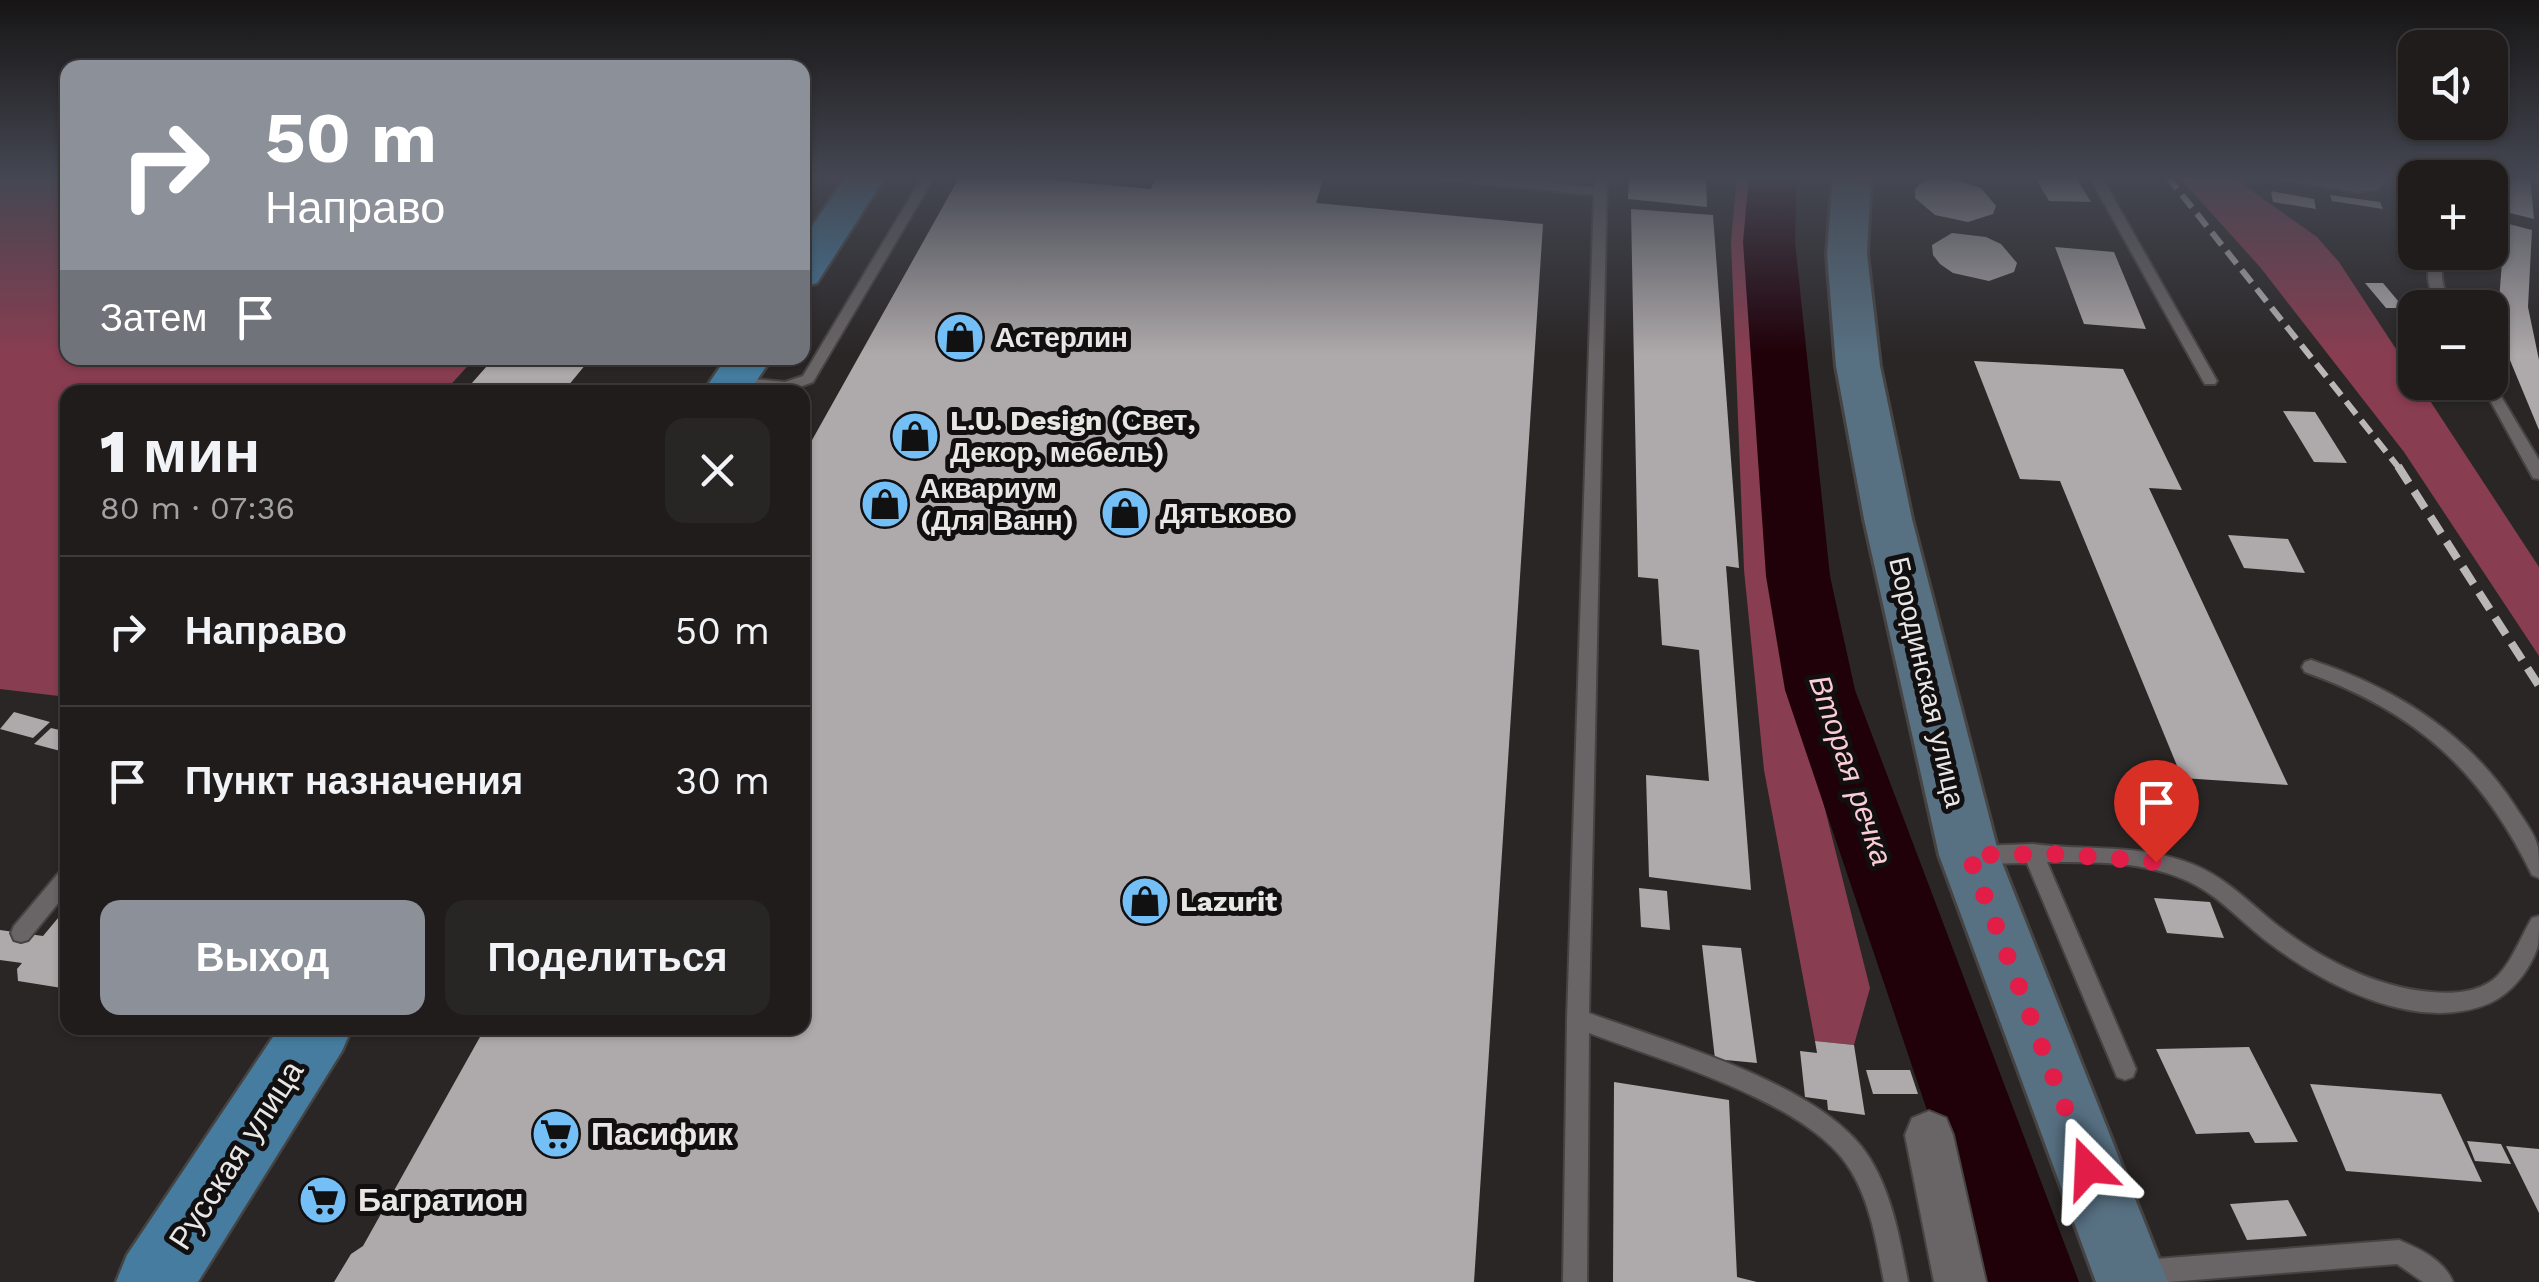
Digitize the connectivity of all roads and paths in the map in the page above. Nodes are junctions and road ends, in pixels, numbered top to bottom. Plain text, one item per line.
1 (894, 236) edge
2 (1600, 236) edge
3 (1848, 236) edge
4 (2129, 236) edge
5 (736, 377) edge
6 (2210, 381) dead end
7 (776, 385) edge
8 (792, 385) edge
9 (2497, 400) edge
10 (2539, 474) edge
11 (2311, 667) dead end
12 (2032, 854) junction
13 (1969, 855) junction
14 (2539, 869) edge
15 (60, 886) edge
16 (2539, 925) edge
17 (21, 933) dead end
18 (1578, 1019) junction
19 (313, 1035) edge
20 (2125, 1069) dead end
21 (1929, 1134) dead end
22 (2130, 1277) edge
23 (154, 1282) edge
24 (1575, 1282) edge
25 (1896, 1282) edge
26 (1960, 1282) edge
27 (2440, 1282) edge

1 - 8 lane
2 - 18 lane
3 - 13 main road, Бородинская улица
4 - 6 lane
5 - 7 lane
9 - 10 lane
11 - 14 lane
12 - 13 lane
12 - 16 lane
12 - 20 lane
13 - 22 main road, Бородинская улица
15 - 17 lane
18 - 24 lane
18 - 25 lane
19 - 23 main road, Русская улица
21 - 26 street
22 - 27 lane

